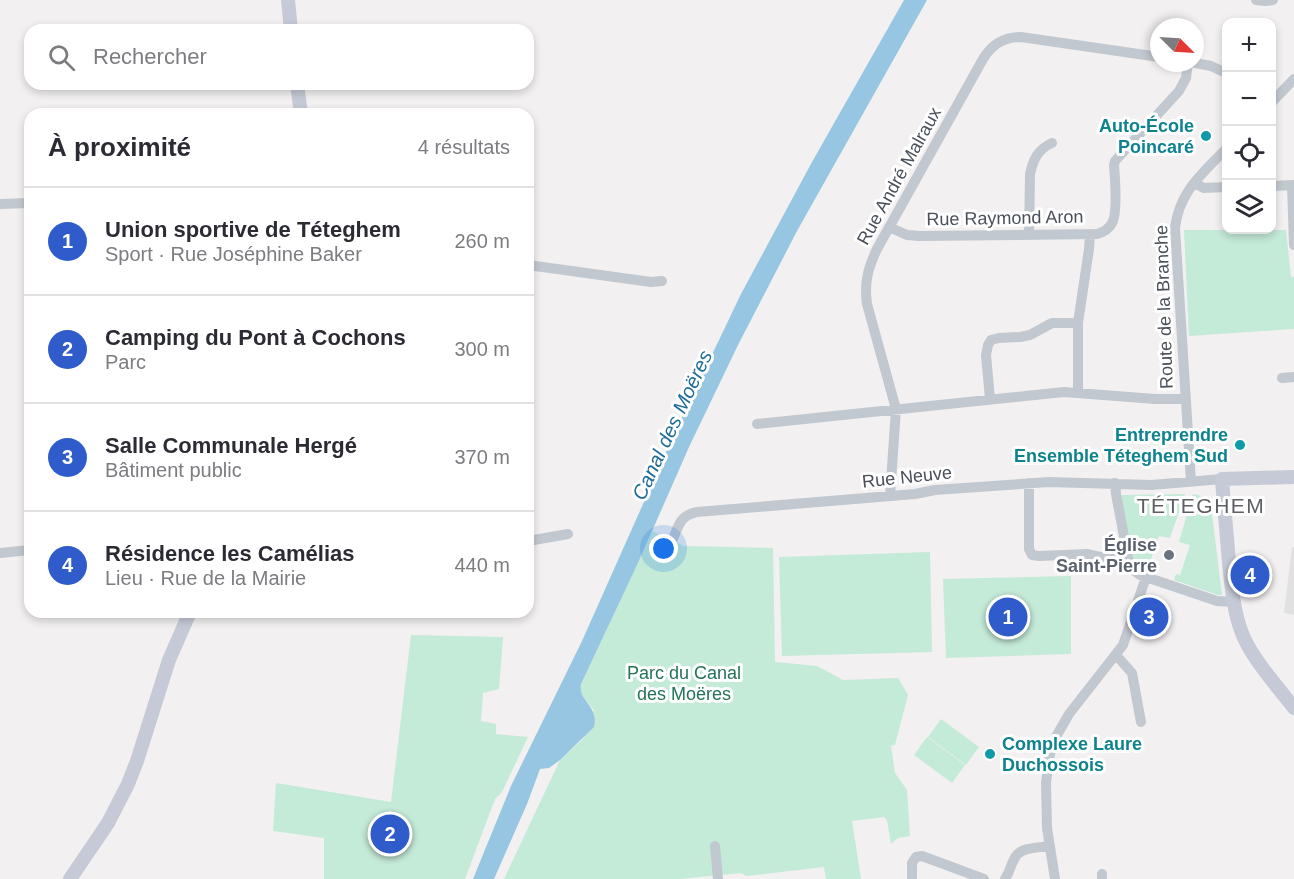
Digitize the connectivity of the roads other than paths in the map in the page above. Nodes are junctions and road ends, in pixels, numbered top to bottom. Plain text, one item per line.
1 (288, 0) edge
2 (1256, 0) edge
3 (1273, 0) edge
4 (290, 24) edge
5 (1150, 56) edge
6 (1204, 65) edge
7 (1187, 72) edge
8 (1225, 72) edge
9 (1294, 79) edge
10 (298, 90) edge
11 (1276, 98) edge
12 (300, 108) edge
13 (1052, 143) dead end
14 (1222, 153) edge
15 (1194, 183) junction
16 (1293, 185) edge
17 (1276, 186) edge
18 (1222, 187) edge
19 (24, 203) edge
20 (0, 204) edge
21 (889, 227) junction
22 (1090, 234) junction
23 (1029, 235) junction
24 (1294, 245) edge
25 (534, 266) edge
26 (662, 281) dead end
27 (1078, 323) junction
28 (1294, 377) edge
29 (1282, 378) dead end
30 (1078, 393) junction
31 (990, 399) junction
32 (1185, 399) junction
33 (897, 409) junction
34 (757, 424) dead end
35 (1294, 477) edge
36 (1222, 479) junction
37 (1191, 481) junction
38 (1029, 483) junction
39 (1115, 483) junction
40 (890, 496) junction
41 (568, 534) dead end
42 (673, 539) dead end
43 (534, 540) edge
44 (24, 551) edge
45 (1126, 552) junction
46 (0, 553) edge
47 (1146, 577) junction
48 (1234, 602) junction
49 (187, 618) edge
50 (1116, 656) junction
51 (1292, 701) edge
52 (1141, 722) dead end
53 (715, 846) dead end
54 (1048, 846) junction
55 (70, 879) edge
56 (718, 879) edge
57 (912, 879) edge
58 (984, 879) edge
59 (1005, 879) edge
60 (1055, 879) edge

1 - 4 main road
2 - 3 street
5 - 21 street, Rue André Malraux
6 - 8 street
7 - 22 street, Rue Raymond Aron
9 - 11 street
10 - 12 main road
13 - 23 street
14 - 15 street, Route de la Branche
15 - 18 street
15 - 32 street, Route de la Branche
16 - 17 street
16 - 24 street
19 - 20 street
21 - 23 street, Rue Raymond Aron
21 - 33 street, Rue André Malraux
22 - 23 street, Rue Raymond Aron
22 - 27 street
25 - 26 street
27 - 30 street
27 - 31 street
28 - 29 street
30 - 31 street
30 - 32 street
31 - 33 street
32 - 37 street, Route de la Branche
33 - 34 street
33 - 40 street, Rue André Malraux
35 - 36 main road
36 - 37 street, Rue Neuve
36 - 48 main road
37 - 39 street, Rue Neuve
38 - 39 street, Rue Neuve
38 - 40 street, Rue Neuve
38 - 45 street
39 - 45 street
40 - 42 street, Rue Neuve
41 - 43 street
44 - 46 street
45 - 47 street
47 - 48 street
47 - 50 street
48 - 51 main road
49 - 55 main road
50 - 52 street
50 - 54 street
53 - 56 street
54 - 59 street
54 - 60 street
57 - 58 street

